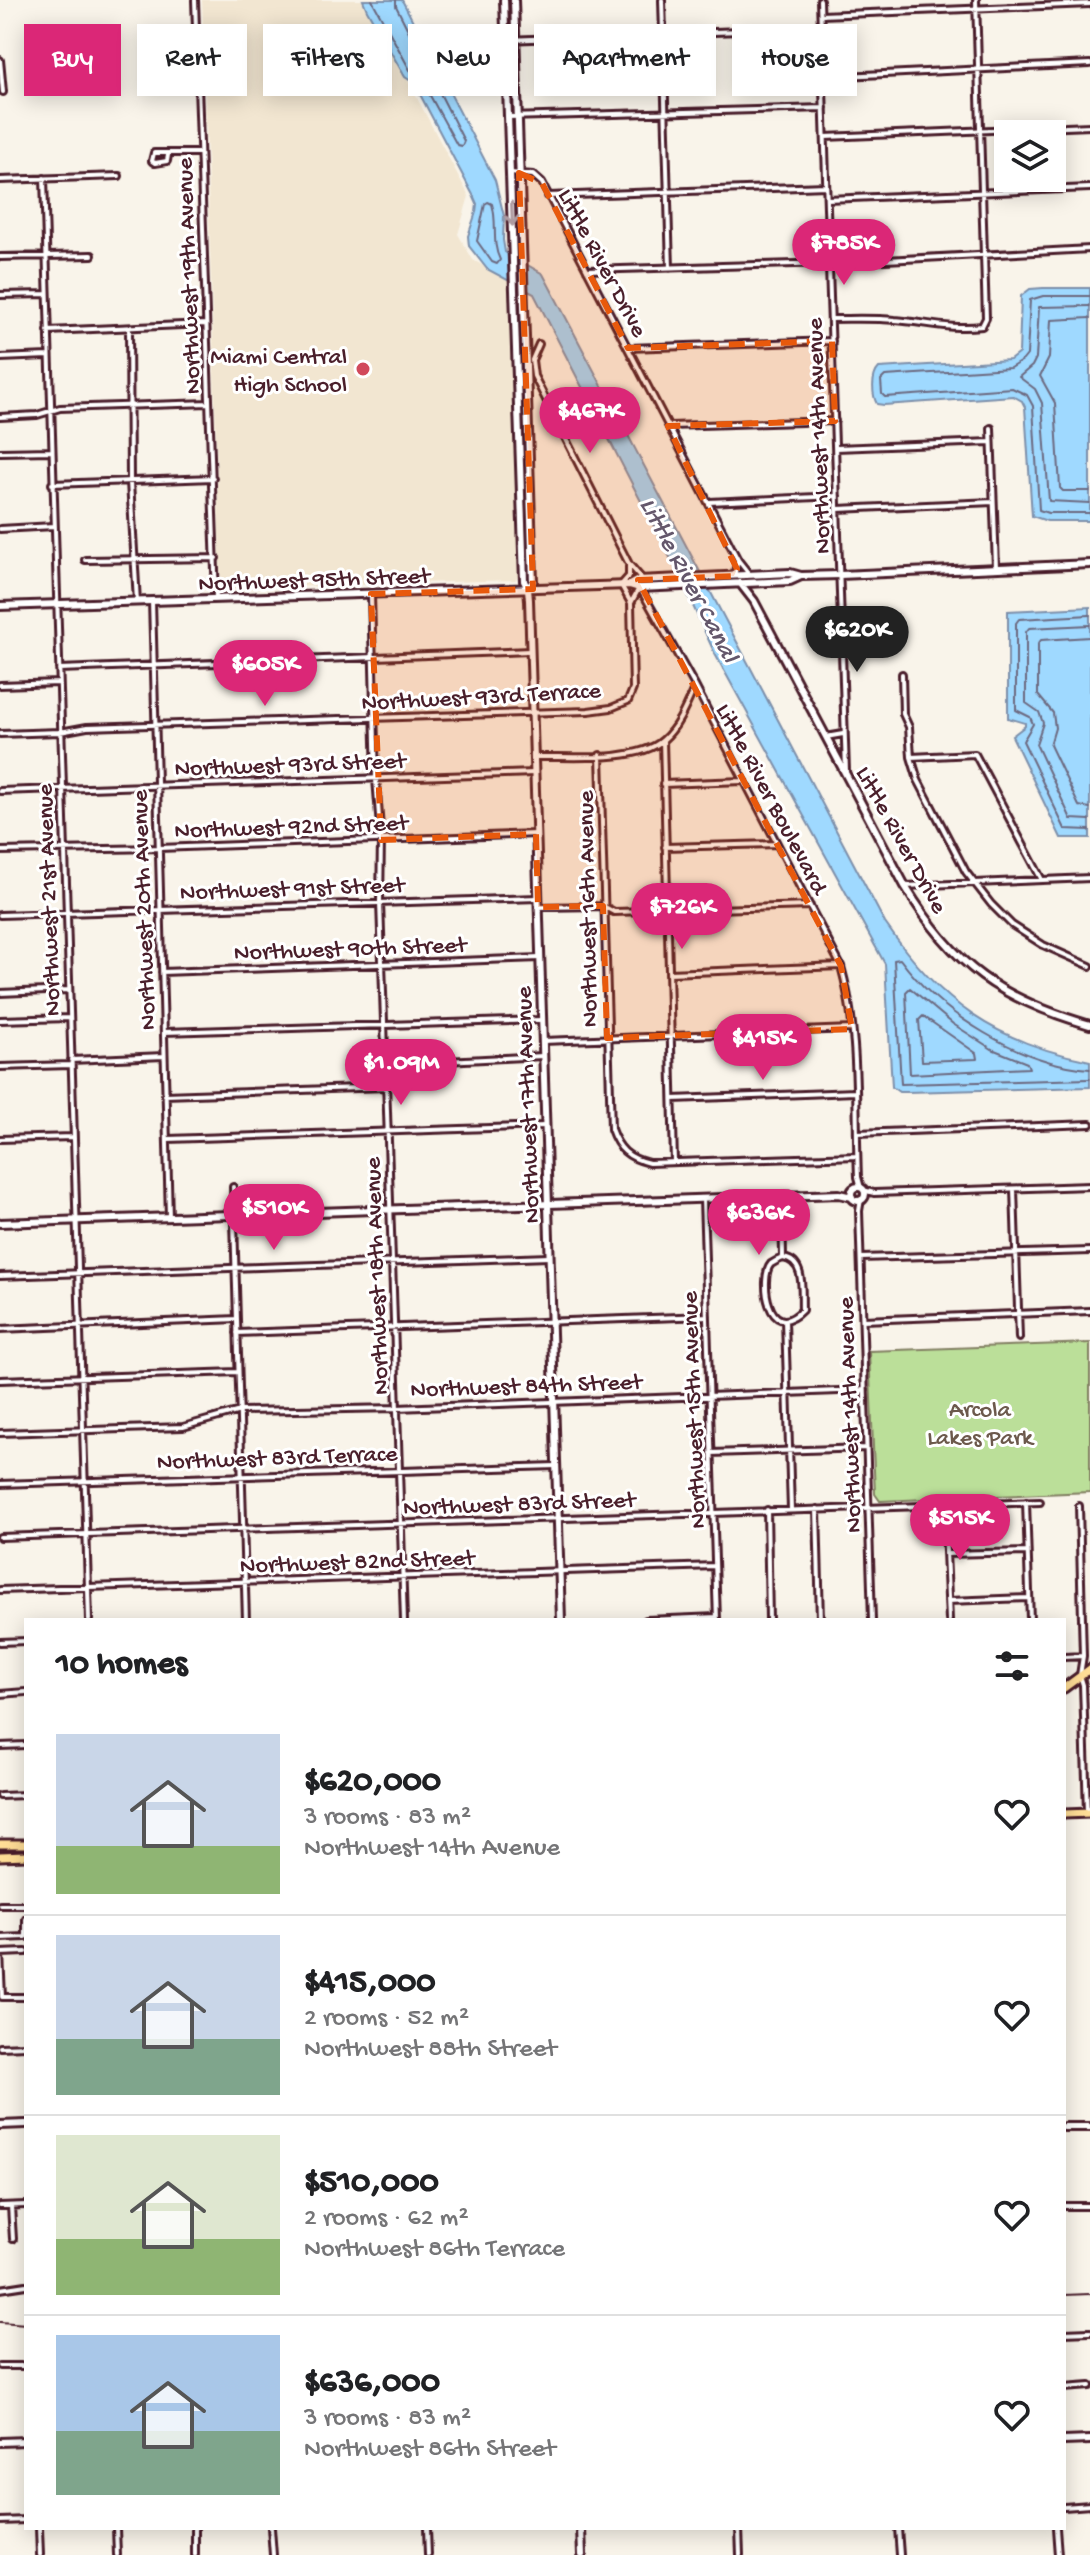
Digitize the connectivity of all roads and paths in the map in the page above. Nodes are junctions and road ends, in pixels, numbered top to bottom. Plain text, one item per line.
1 (195, 0) edge
2 (504, 0) edge
3 (514, 0) edge
4 (662, 0) edge
5 (820, 0) edge
6 (976, 0) edge
7 (1090, 4) edge
8 (976, 8) junction
9 (821, 15) junction
10 (505, 24) edge
11 (515, 24) edge
12 (662, 24) edge
13 (821, 24) edge
14 (0, 60) edge
15 (1090, 64) edge
16 (978, 69) junction
17 (857, 75) edge
18 (3, 92) dead end
19 (508, 96) edge
20 (517, 96) edge
21 (664, 96) edge
22 (824, 96) edge
23 (824, 108) junction
24 (665, 113) junction
25 (508, 117) junction
26 (518, 117) junction
27 (1090, 126) edge
28 (981, 132) junction
29 (825, 137) junction
30 (200, 153) junction
31 (168, 155) dead end
32 (510, 173) junction
33 (519, 173) junction
34 (119, 176) dead end
35 (44, 178) junction
36 (0, 180) edge
37 (827, 186) junction
38 (1090, 188) edge
39 (668, 190) junction
40 (983, 192) junction
41 (548, 196) junction
42 (827, 199) junction
43 (1090, 249) edge
44 (985, 254) junction
45 (92, 255) dead end
46 (46, 256) junction
47 (0, 257) edge
48 (829, 263) junction
49 (670, 268) junction
50 (587, 270) junction
51 (47, 294) junction
52 (0, 295) edge
53 (831, 319) junction
54 (205, 324) junction
55 (129, 328) junction
56 (48, 331) junction
57 (832, 341) junction
58 (539, 344) dead end
59 (628, 348) junction
60 (48, 356) junction
61 (0, 358) edge
62 (209, 403) junction
63 (129, 406) junction
64 (518, 407) junction
65 (527, 407) junction
66 (49, 411) junction
67 (0, 417) edge
68 (835, 421) junction
69 (668, 426) junction
70 (991, 428) dead end
71 (991, 442) junction
72 (519, 446) junction
73 (836, 448) junction
74 (51, 451) junction
75 (0, 452) edge
76 (529, 468) junction
77 (213, 478) junction
78 (529, 481) junction
79 (130, 482) junction
80 (52, 484) junction
81 (521, 486) junction
82 (837, 496) junction
83 (709, 502) junction
84 (993, 502) junction
85 (838, 509) junction
86 (54, 526) junction
87 (0, 529) edge
88 (216, 558) junction
89 (135, 559) junction
90 (85, 560) dead end
91 (738, 560) junction
92 (629, 564) junction
93 (1090, 564) edge
94 (996, 568) junction
95 (750, 575) junction
96 (840, 575) junction
97 (734, 576) junction
98 (801, 576) junction
99 (680, 582) junction
100 (757, 582) junction
101 (740, 583) junction
102 (625, 585) junction
103 (640, 585) junction
104 (657, 587) junction
105 (528, 589) junction
106 (371, 594) junction
107 (216, 599) junction
108 (152, 601) junction
109 (754, 601) junction
110 (137, 602) junction
111 (631, 603) junction
112 (58, 604) junction
113 (650, 604) junction
114 (0, 606) edge
115 (530, 651) junction
116 (374, 657) junction
117 (154, 664) junction
118 (59, 669) junction
119 (902, 674) dead end
120 (59, 683) junction
121 (0, 685) edge
122 (695, 686) junction
123 (532, 713) junction
124 (375, 719) junction
125 (156, 725) junction
126 (60, 732) junction
127 (0, 734) edge
128 (844, 734) junction
129 (826, 737) junction
130 (663, 740) junction
131 (600, 755) junction
132 (534, 757) junction
133 (911, 757) junction
134 (534, 773) junction
135 (846, 774) junction
136 (376, 779) junction
137 (743, 781) junction
138 (663, 784) junction
139 (157, 786) junction
140 (62, 789) junction
141 (0, 791) edge
142 (536, 834) junction
143 (381, 840) junction
144 (777, 844) junction
145 (665, 847) junction
146 (159, 848) junction
147 (64, 849) junction
148 (0, 851) edge
149 (1090, 878) edge
150 (1042, 880) junction
151 (975, 883) junction
152 (905, 886) junction
153 (538, 898) junction
154 (380, 902) junction
155 (603, 906) junction
156 (810, 906) junction
157 (538, 907) junction
158 (160, 909) junction
159 (667, 910) junction
160 (68, 913) junction
161 (0, 915) edge
162 (540, 958) junction
163 (383, 965) junction
164 (841, 966) junction
165 (1090, 966) edge
166 (162, 972) junction
167 (669, 973) junction
168 (69, 990) junction
169 (0, 993) edge
170 (69, 1018) junction
171 (0, 1020) edge
172 (542, 1020) junction
173 (1090, 1025) edge
174 (384, 1027) junction
175 (852, 1029) junction
176 (164, 1032) junction
177 (671, 1036) junction
178 (607, 1038) junction
179 (542, 1041) junction
180 (164, 1056) junction
181 (543, 1056) junction
182 (71, 1062) junction
183 (386, 1064) junction
184 (0, 1067) edge
185 (386, 1087) junction
186 (855, 1092) junction
187 (165, 1095) junction
188 (672, 1099) junction
189 (1090, 1124) edge
190 (545, 1126) junction
191 (389, 1132) junction
192 (856, 1133) junction
193 (73, 1137) junction
194 (0, 1139) edge
195 (167, 1139) junction
196 (857, 1156) junction
197 (674, 1162) junction
198 (1090, 1186) edge
199 (233, 1187) dead end
200 (1014, 1189) junction
201 (858, 1193) junction
202 (782, 1196) junction
203 (703, 1199) junction
204 (547, 1204) junction
205 (391, 1210) junction
206 (233, 1215) junction
207 (169, 1217) junction
208 (76, 1220) junction
209 (0, 1223) edge
210 (1090, 1251) edge
211 (1016, 1253) junction
212 (549, 1257) junction
213 (783, 1258) junction
214 (861, 1258) junction
215 (393, 1262) junction
216 (235, 1267) junction
217 (78, 1273) junction
218 (0, 1276) edge
219 (1090, 1311) edge
220 (1018, 1315) junction
221 (707, 1316) junction
222 (237, 1319) junction
223 (785, 1320) junction
224 (863, 1320) junction
225 (552, 1322) junction
226 (79, 1326) junction
227 (394, 1326) junction
228 (0, 1329) edge
229 (237, 1333) junction
230 (1019, 1338) dead end
231 (238, 1372) junction
232 (81, 1377) junction
233 (0, 1380) edge
234 (865, 1390) junction
235 (788, 1392) junction
236 (709, 1395) junction
237 (554, 1401) junction
238 (397, 1408) junction
239 (240, 1411) junction
240 (82, 1430) junction
241 (0, 1433) edge
242 (866, 1448) junction
243 (789, 1451) junction
244 (711, 1453) junction
245 (556, 1466) junction
246 (399, 1470) junction
247 (241, 1475) junction
248 (84, 1482) junction
249 (0, 1484) edge
250 (1026, 1502) junction
251 (1040, 1502) dead end
252 (944, 1505) junction
253 (1079, 1506) dead end
254 (868, 1508) junction
255 (817, 1509) junction
256 (767, 1510) junction
257 (791, 1510) junction
258 (714, 1512) junction
259 (558, 1518) junction
260 (400, 1525) junction
261 (243, 1530) junction
262 (86, 1534) junction
263 (0, 1537) edge
264 (1027, 1552) junction
265 (946, 1554) junction
266 (715, 1566) junction
267 (560, 1570) junction
268 (402, 1577) junction
269 (245, 1581) junction
270 (88, 1587) junction
271 (0, 1590) edge
272 (1029, 1598) junction
273 (948, 1601) junction
274 (89, 1618) edge
275 (246, 1618) edge
276 (404, 1618) edge
277 (561, 1618) edge
278 (717, 1618) edge
279 (769, 1618) edge
280 (820, 1618) edge
281 (872, 1618) edge
282 (949, 1618) edge
283 (1030, 1618) edge
284 (24, 1641) edge
285 (0, 1642) edge
286 (1083, 1656) junction
287 (1066, 1657) edge
288 (1090, 1666) edge
289 (1080, 1675) junction
290 (1066, 1686) edge
291 (24, 1692) edge
292 (0, 1694) edge
293 (24, 1745) edge
294 (0, 1746) edge
295 (24, 1795) edge
296 (0, 1796) edge
297 (1088, 1813) edge
298 (1066, 1814) edge
299 (0, 1844) edge
300 (12, 1844) junction
301 (24, 1844) edge
302 (13, 1855) junction
303 (24, 1855) edge
304 (0, 1856) edge
305 (0, 1905) edge
306 (24, 1905) edge
307 (24, 1937) edge
308 (0, 1938) edge
309 (24, 1952) edge
310 (0, 1953) edge
311 (1, 1973) edge
312 (1, 1982) edge
313 (1, 1997) edge
314 (24, 1997) edge
315 (24, 2046) edge
316 (0, 2047) edge
317 (24, 2124) edge
318 (0, 2125) edge
319 (1066, 2127) edge
320 (1090, 2127) edge
321 (24, 2205) edge
322 (0, 2206) edge
323 (11, 2206) junction
324 (1066, 2206) edge
325 (1090, 2206) edge
326 (13, 2239) dead end
327 (24, 2285) edge
328 (0, 2289) edge
329 (1090, 2332) edge
330 (1066, 2333) edge
331 (0, 2366) edge
332 (24, 2366) edge
333 (1090, 2386) edge
334 (1066, 2388) edge
335 (1090, 2440) edge
336 (24, 2441) edge
337 (1066, 2441) edge
338 (0, 2442) edge
339 (1090, 2505) edge
340 (1066, 2507) edge
341 (24, 2520) edge
342 (0, 2521) edge
343 (39, 2530) edge
344 (116, 2530) edge
345 (195, 2530) edge
346 (271, 2530) edge
347 (427, 2530) edge
348 (581, 2530) edge
349 (739, 2530) edge
350 (898, 2530) edge
351 (1056, 2530) edge
352 (40, 2555) edge
353 (117, 2555) edge
354 (195, 2555) edge
355 (273, 2555) edge
356 (428, 2555) edge
357 (582, 2555) edge
358 (740, 2555) edge
359 (900, 2555) edge
360 (1058, 2555) edge

1 - 30 street, Northwest 19th Avenue
2 - 10 main road, Northwest 17th Avenue
3 - 11 main road, Northwest 17th Avenue
4 - 12 street
5 - 9 street, Northwest 14th Avenue
6 - 8 street
7 - 8 street
8 - 9 street
8 - 16 street
9 - 13 street, Northwest 14th Avenue
14 - 18 street
15 - 16 street
16 - 17 street
16 - 28 street
19 - 25 main road, Northwest 17th Avenue
20 - 26 main road, Northwest 17th Avenue
21 - 24 street
22 - 23 street, Northwest 14th Avenue
23 - 24 street
23 - 29 street, Northwest 14th Avenue
24 - 26 street
24 - 39 street
25 - 26 street
25 - 32 main road, Northwest 17th Avenue
26 - 33 main road, Northwest 17th Avenue
27 - 28 street
28 - 29 street
28 - 40 street
29 - 37 street, Northwest 14th Avenue
30 - 31 street
30 - 54 street, Northwest 19th Avenue
32 - 33 street
32 -> 64 main road, Northwest 17th Avenue
33 - 41 street, Little River Drive
33 - 65 main road, Northwest 17th Avenue
34 - 35 street
35 - 36 street
35 - 46 street, Northwest 21st Avenue
37 - 39 street
37 - 42 street, Northwest 14th Avenue
38 - 40 street
39 - 41 street
39 - 49 street
40 - 42 street
40 - 44 street
41 - 50 street, Little River Drive
42 - 48 street, Northwest 14th Avenue
43 - 44 street
44 - 48 street
44 - 53 street
45 - 46 street
46 - 47 street
46 - 51 street, Northwest 21st Avenue
48 - 49 street
48 - 53 street, Northwest 14th Avenue
49 - 50 street
50 - 59 street, Little River Drive
51 - 52 street
51 - 56 street, Northwest 21st Avenue
53 - 57 street, Northwest 14th Avenue
54 - 55 street
54 - 62 street, Northwest 19th Avenue
55 - 56 street
55 - 63 street
56 - 60 street, Northwest 21st Avenue
57 - 59 street
57 - 68 street, Northwest 14th Avenue
58 - 92 street, Little River Boulevard
59 - 69 street, Little River Drive
60 - 61 street
60 - 66 street, Northwest 21st Avenue
62 - 63 street
62 - 77 street, Northwest 19th Avenue
63 - 66 street
63 - 79 street
64 - 65 main road
64 - 72 main road, Northwest 17th Avenue
65 - 76 main road, Northwest 17th Avenue
66 - 67 street
66 - 74 street, Northwest 21st Avenue
68 - 69 street
68 - 73 street, Northwest 14th Avenue
69 - 83 street, Little River Drive
70 - 71 street
71 - 73 street
71 - 84 street
72 - 76 main road
72 - 81 main road, Northwest 17th Avenue
73 - 82 street, Northwest 14th Avenue
74 - 75 street
74 - 80 street, Northwest 21st Avenue
76 - 78 main road, Northwest 17th Avenue
77 - 79 street
77 - 88 street, Northwest 19th Avenue
78 - 81 main road
78 - 105 main road, Northwest 17th Avenue
79 - 80 street
79 - 89 street
80 - 86 street, Northwest 21st Avenue
81 - 105 main road, Northwest 17th Avenue
82 - 83 street
82 - 85 street, Northwest 14th Avenue
83 - 91 street, Little River Drive
84 - 85 street
84 - 94 street
85 - 96 street, Northwest 14th Avenue
86 - 87 street
86 - 112 street, Northwest 21st Avenue
88 - 89 street
88 - 107 street, Northwest 19th Avenue
89 - 90 street
89 - 110 street
91 - 95 street, Little River Drive
91 - 97 street
92 - 102 street
92 - 103 street, Little River Boulevard
93 - 94 main road, Northwest 95th Street
94 - 96 main road, Northwest 95th Street
95 - 97 main road, Northwest 95th Street
95 - 98 main road, Northwest 95th Street
96 - 98 main road, Northwest 95th Street
96 - 128 street, Northwest 14th Avenue
97 - 99 main road, Northwest 95th Street
98 - 100 main road, Northwest 95th Street
99 - 101 main road, Northwest 95th Street
99 - 103 main road, Northwest 95th Street
99 - 104 main road, Northwest 95th Street
100 - 101 main road, Northwest 95th Street
100 - 109 main road
101 - 109 main road, Little River Drive
102 - 103 main road, Northwest 95th Street
102 - 105 main road, Northwest 95th Street
102 - 111 street
103 - 104 main road, Northwest 95th Street
103 - 111 street
103 - 113 street, Little River Boulevard
104 - 113 street
105 - 106 main road, Northwest 95th Street
105 - 115 main road, Northwest 17th Avenue
106 - 107 main road, Northwest 95th Street
106 - 116 street, Northwest 18th Avenue
107 - 108 main road, Northwest 95th Street
108 - 110 main road, Northwest 95th Street
108 - 117 street, Northwest 20th Avenue
109 - 129 main road, Little River Drive
110 - 112 main road, Northwest 95th Street
111 - 123 street, Northwest 93rd Terrace
112 - 114 main road, Northwest 95th Street
112 - 118 street, Northwest 21st Avenue
113 - 122 street, Little River Boulevard
115 - 116 street
115 - 123 main road, Northwest 17th Avenue
116 - 117 street
116 - 124 street, Northwest 18th Avenue
117 - 118 street
117 - 125 street, Northwest 20th Avenue
118 - 120 street, Northwest 21st Avenue
119 - 133 street
120 - 121 street
120 - 126 street, Northwest 21st Avenue
122 - 130 street
122 - 137 street, Little River Boulevard
123 - 124 street, Northwest 93rd Terrace
123 - 132 main road, Northwest 17th Avenue
124 - 125 street, Northwest 93rd Terrace
124 - 136 street, Northwest 18th Avenue
125 - 126 street, Northwest 93rd Terrace
125 - 139 street, Northwest 20th Avenue
126 - 127 street, Northwest 93rd Terrace
126 - 140 street, Northwest 21st Avenue
128 - 129 street
128 - 135 street, Northwest 14th Avenue
129 - 135 main road, Little River Drive
130 - 131 street
130 - 138 street
131 - 132 street
131 - 155 street, Northwest 16th Avenue
132 - 134 main road, Northwest 17th Avenue
133 - 150 street
133 - 151 street
134 - 136 street, Northwest 93rd Street
134 - 142 main road, Northwest 17th Avenue
135 - 152 main road, Little River Drive
136 - 139 street, Northwest 93rd Street
136 - 143 street, Northwest 18th Avenue
137 - 138 street
137 - 144 street, Little River Boulevard
138 - 145 street
139 - 140 street, Northwest 93rd Street
139 - 146 street, Northwest 20th Avenue
140 - 141 street, Northwest 93rd Street
140 - 147 street, Northwest 21st Avenue
142 - 143 street, Northwest 92nd Street
142 - 153 main road, Northwest 17th Avenue
143 - 146 street, Northwest 92nd Street
143 - 154 street, Northwest 18th Avenue
144 - 145 street
144 - 156 street, Little River Boulevard
145 - 159 street
146 - 147 street, Northwest 92nd Street
146 - 158 street, Northwest 20th Avenue
147 - 148 street, Northwest 92nd Street
147 - 160 street, Northwest 21st Avenue
149 - 150 street
150 - 151 street
151 - 152 street
151 - 165 street
152 - 173 main road, Little River Drive
153 - 154 street, Northwest 91st Street
153 - 157 main road, Northwest 17th Avenue
154 - 158 street, Northwest 91st Street
154 - 163 street, Northwest 18th Avenue
155 - 157 street
155 - 159 street
155 - 178 street, Northwest 16th Avenue
156 - 159 street
156 - 164 street, Little River Boulevard
157 - 162 main road, Northwest 17th Avenue
158 - 160 street, Northwest 91st Street
158 - 166 street, Northwest 20th Avenue
159 - 167 street
160 - 161 street, Northwest 91st Street
160 - 168 street, Northwest 21st Avenue
162 - 163 street, Northwest 90th Street
162 - 172 main road, Northwest 17th Avenue
163 - 166 street, Northwest 90th Street
163 - 174 street, Northwest 18th Avenue
164 - 167 street
164 - 175 street, Northwest 14th Avenue
166 - 176 street, Northwest 20th Avenue
167 - 177 street
168 - 169 street
168 - 170 street, Northwest 21st Avenue
170 - 171 street
170 - 182 street, Northwest 21st Avenue
172 - 174 street
172 - 179 main road, Northwest 17th Avenue
174 - 176 street
174 - 183 street, Northwest 18th Avenue
175 - 177 street
175 - 186 street, Northwest 14th Avenue
176 - 180 street, Northwest 20th Avenue
177 - 178 street
177 - 188 street
178 - 179 street
178 - 197 street, Northwest 16th Avenue
179 - 181 main road, Northwest 17th Avenue
180 - 182 street
180 - 187 street, Northwest 20th Avenue
181 - 183 street
181 - 190 main road, Northwest 17th Avenue
182 - 184 street
182 - 193 street, Northwest 21st Avenue
183 - 185 street, Northwest 18th Avenue
185 - 187 street
185 - 191 street, Northwest 18th Avenue
186 - 188 street
186 - 192 street, Northwest 14th Avenue
187 - 195 street, Northwest 20th Avenue
188 - 197 street
189 - 192 street
190 - 191 street
190 - 204 main road, Northwest 17th Avenue
191 - 195 street
191 - 205 street, Northwest 18th Avenue
192 - 196 street, Northwest 14th Avenue
193 - 194 street
193 - 208 street, Northwest 21st Avenue
195 - 207 street, Northwest 20th Avenue
196 - 197 street
196 - 201 street, Northwest 14th Avenue
198 - 200 street
199 - 206 street
200 - 201 street
200 - 211 street
201 - 202 main road
201 - 214 street, Northwest 14th Avenue
202 - 203 main road
202 - 213 street
203 - 204 main road
203 - 221 street, Northwest 15th Avenue
204 - 205 main road
204 - 212 main road, Northwest 17th Avenue
205 - 206 main road
205 - 215 street, Northwest 18th Avenue
206 - 207 main road
206 - 216 street
207 - 208 main road
208 - 209 main road
208 - 217 street, Northwest 21st Avenue
210 - 211 street
211 - 214 street
211 - 220 street
212 - 215 street
212 - 225 main road, Northwest 17th Avenue
213 - 223 street
213 - 223 street
214 - 224 street, Northwest 14th Avenue
215 - 216 street
215 - 227 street, Northwest 18th Avenue
216 - 217 street
216 - 222 street
217 - 218 street
217 - 226 street, Northwest 21st Avenue
219 - 220 street
220 - 224 street
220 - 230 street
221 - 225 street
221 - 236 street, Northwest 15th Avenue
222 - 226 street
222 - 229 street
223 - 235 street
224 - 234 street, Northwest 14th Avenue
225 - 227 street
225 - 237 main road, Northwest 17th Avenue
226 - 228 street
226 - 232 street, Northwest 21st Avenue
227 - 229 street
227 - 238 street, Northwest 18th Avenue
229 - 231 street
231 - 232 street
231 - 239 street
232 - 233 street
232 - 240 street, Northwest 21st Avenue
234 - 235 street, Northwest 84th Street
234 - 242 street, Northwest 14th Avenue
235 - 236 street, Northwest 84th Street
235 - 243 street
236 - 237 street, Northwest 84th Street
236 - 244 street, Northwest 15th Avenue
237 - 238 street, Northwest 84th Street
237 - 245 main road, Northwest 17th Avenue
238 - 239 street, Northwest 84th Street
238 - 246 street, Northwest 18th Avenue
239 - 240 street, Northwest 84th Street
239 - 247 street
240 - 241 street, Northwest 84th Street
240 - 248 street, Northwest 21st Avenue
242 - 243 street
242 - 254 street, Northwest 14th Avenue
243 - 244 street
243 - 257 street
244 - 258 street, Northwest 15th Avenue
245 - 246 street, Northwest 83rd Terrace
245 - 259 main road, Northwest 17th Avenue
246 - 247 street, Northwest 83rd Terrace
246 - 260 street, Northwest 18th Avenue
247 - 248 street, Northwest 83rd Terrace
247 - 261 street
248 - 249 street, Northwest 83rd Terrace
248 - 262 street, Northwest 21st Avenue
250 - 251 street, Northwest 83rd Street
250 - 252 street, Northwest 83rd Street
250 - 264 street
252 - 254 street, Northwest 83rd Street
252 - 265 street
253 - 286 street
254 - 255 street, Northwest 83rd Street
254 - 281 street, Northwest 14th Avenue
255 - 257 street, Northwest 83rd Street
255 - 280 street
256 - 257 street, Northwest 83rd Street
256 - 258 street, Northwest 83rd Street
256 - 279 street
258 - 259 street, Northwest 83rd Street
258 - 266 street, Northwest 15th Avenue
259 - 260 street, Northwest 83rd Street
259 - 267 main road, Northwest 17th Avenue
260 - 261 street, Northwest 83rd Street
260 - 268 street, Northwest 18th Avenue
261 - 262 street, Northwest 83rd Street
261 - 269 street
262 - 263 street, Northwest 83rd Street
262 - 270 street, Northwest 21st Avenue
264 - 265 street
264 - 272 street
265 - 273 street
266 - 267 street, Northwest 82nd Street
266 - 278 street, Northwest 15th Avenue
267 - 268 street, Northwest 82nd Street
267 - 277 main road, Northwest 17th Avenue
268 - 269 street, Northwest 82nd Street
268 - 276 street, Northwest 18th Avenue
269 - 270 street, Northwest 82nd Street
269 - 275 street
270 - 271 street, Northwest 82nd Street
270 - 274 street, Northwest 21st Avenue
272 - 273 street
272 - 283 street
273 - 282 street
284 - 285 street
286 - 287 street
286 - 288 street
286 - 289 street
288 - 289 main road
289 - 290 main road
289 - 297 street
291 - 292 street
293 - 294 street
295 - 296 street
297 - 298 main road
299 - 300 main road
300 - 301 main road
300 - 302 main road
302 - 303 main road
302 - 304 main road
305 - 306 street
307 - 308 street
309 - 310 street
310 - 311 street
311 - 312 street
312 - 313 street
313 - 314 street
315 - 316 street
317 - 318 main road
319 - 320 main road
321 - 323 street
322 - 323 street
323 - 326 street
324 - 325 street
327 - 328 street
329 - 330 street
331 - 332 street
333 - 334 street
335 - 337 main road
336 - 338 main road
339 - 340 street
341 - 342 street
343 - 352 street
344 - 353 street
345 - 354 street
346 - 355 street
347 - 356 street
348 - 357 main road
349 - 358 street
350 - 359 street
351 - 360 street

